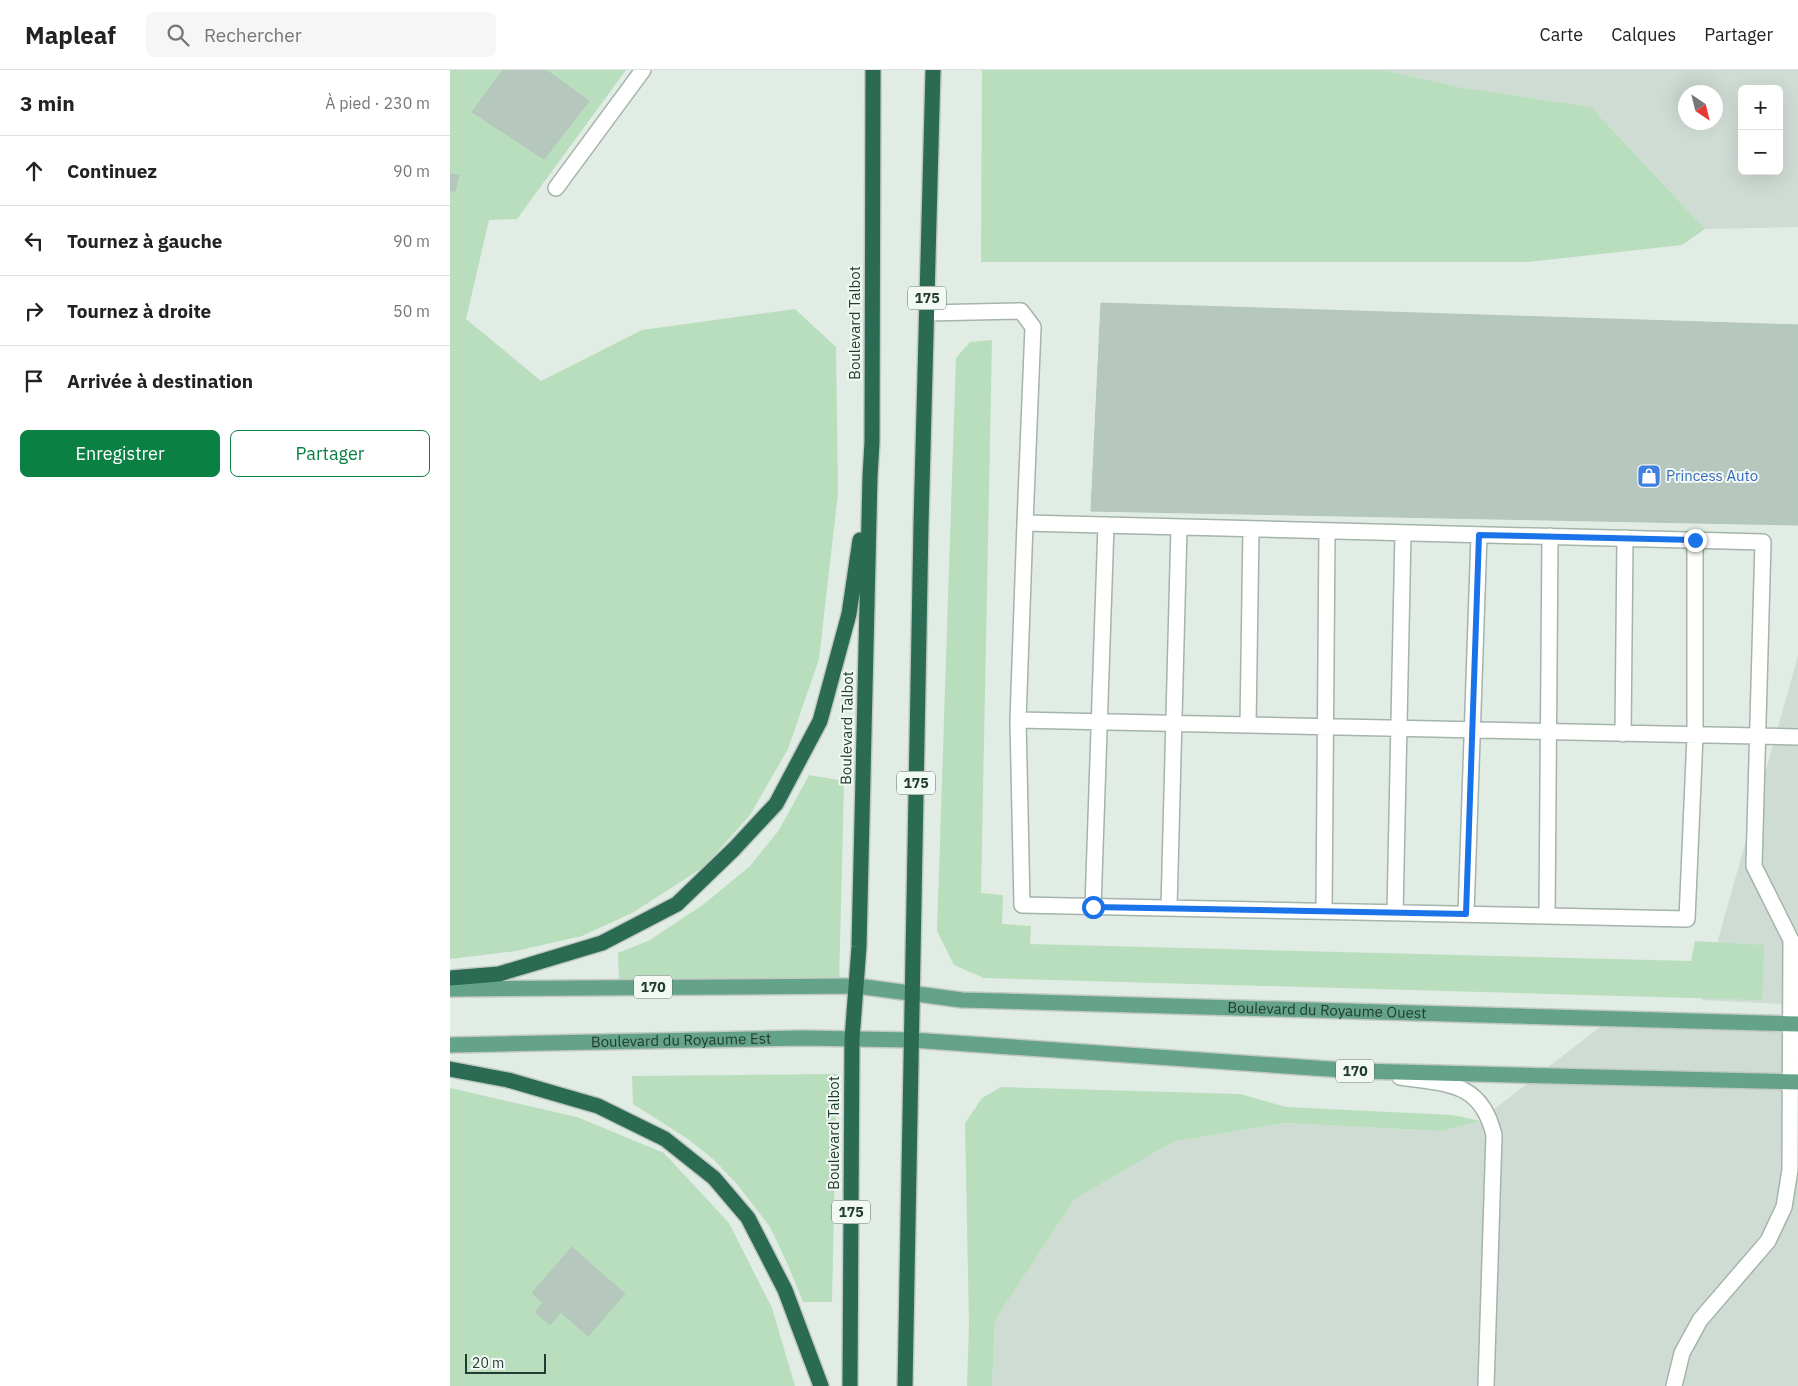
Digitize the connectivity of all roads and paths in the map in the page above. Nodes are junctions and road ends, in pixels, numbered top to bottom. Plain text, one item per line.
1 (644, 70) edge
2 (873, 70) edge
3 (933, 70) edge
4 (556, 188) dead end
5 (927, 313) junction
6 (870, 477) junction
7 (1025, 523) junction
8 (1106, 525) junction
9 (1179, 527) junction
10 (1252, 529) junction
11 (1327, 531) junction
12 (1403, 533) junction
13 (1479, 535) junction
14 (1550, 536) junction
15 (1625, 538) junction
16 (1695, 540) junction
17 (1018, 720) junction
18 (1100, 722) junction
19 (1174, 724) junction
20 (1248, 725) junction
21 (1325, 727) junction
22 (1399, 729) junction
23 (1472, 731) junction
24 (1549, 733) junction
25 (1623, 734) junction
26 (1695, 736) junction
27 (1758, 738) junction
28 (1798, 738) edge
29 (1093, 907) junction
30 (1169, 908) junction
31 (1324, 911) junction
32 (1395, 913) junction
33 (1466, 914) junction
34 (1547, 916) junction
35 (450, 978) edge
36 (857, 986) junction
37 (450, 988) edge
38 (912, 992) junction
39 (1795, 1024) edge
40 (852, 1039) junction
41 (912, 1040) junction
42 (450, 1045) edge
43 (450, 1069) edge
44 (1358, 1071) junction
45 (1794, 1082) edge
46 (821, 1386) edge
47 (850, 1386) edge
48 (905, 1386) edge
49 (1486, 1386) edge
50 (1674, 1386) edge

1 - 4 lane
2 - 6 highway, Boulevard Talbot / 175
3 - 5 highway, 175
5 - 7 lane
5 - 38 highway, 175
6 - 35 highway
6 - 36 highway, Boulevard Talbot / 175
7 - 8 lane
7 - 17 lane
8 - 9 lane
8 - 18 lane
9 - 10 lane
9 - 19 lane
10 - 11 lane
10 - 20 lane
11 - 12 lane
11 - 21 lane
12 - 13 lane
12 - 22 lane
13 - 14 lane
13 - 23 lane
14 - 15 lane
14 - 24 lane
15 - 16 lane
15 - 25 lane
16 - 26 lane
16 - 27 lane
17 - 18 lane
17 - 29 lane
18 - 19 lane
18 - 29 lane
19 - 20 lane
19 - 30 lane
20 - 21 lane
21 - 22 lane
21 - 31 lane
22 - 23 lane
22 - 32 lane
23 - 24 lane
23 - 33 lane
24 - 25 lane
24 - 34 lane
25 - 26 lane
26 - 27 lane
26 - 34 lane
27 - 28 lane
27 - 39 lane
29 - 30 lane
30 - 31 lane
31 - 32 lane
32 - 33 lane
33 - 34 lane
36 - 37 main road, 170
36 - 38 main road, Boulevard du Royaume Ouest / 170
36 - 40 highway, Boulevard Talbot / 175
38 - 39 main road, Boulevard du Royaume Ouest / 170
38 - 41 highway, 175
39 - 45 lane
40 - 41 main road, Boulevard du Royaume Est / 170
40 - 42 main road, Boulevard du Royaume Est / 170
40 - 47 highway, Boulevard Talbot / 175
41 - 44 main road, 170
41 - 48 highway, 175
43 - 46 highway
44 - 45 main road, 170
44 - 49 lane
45 - 50 lane

